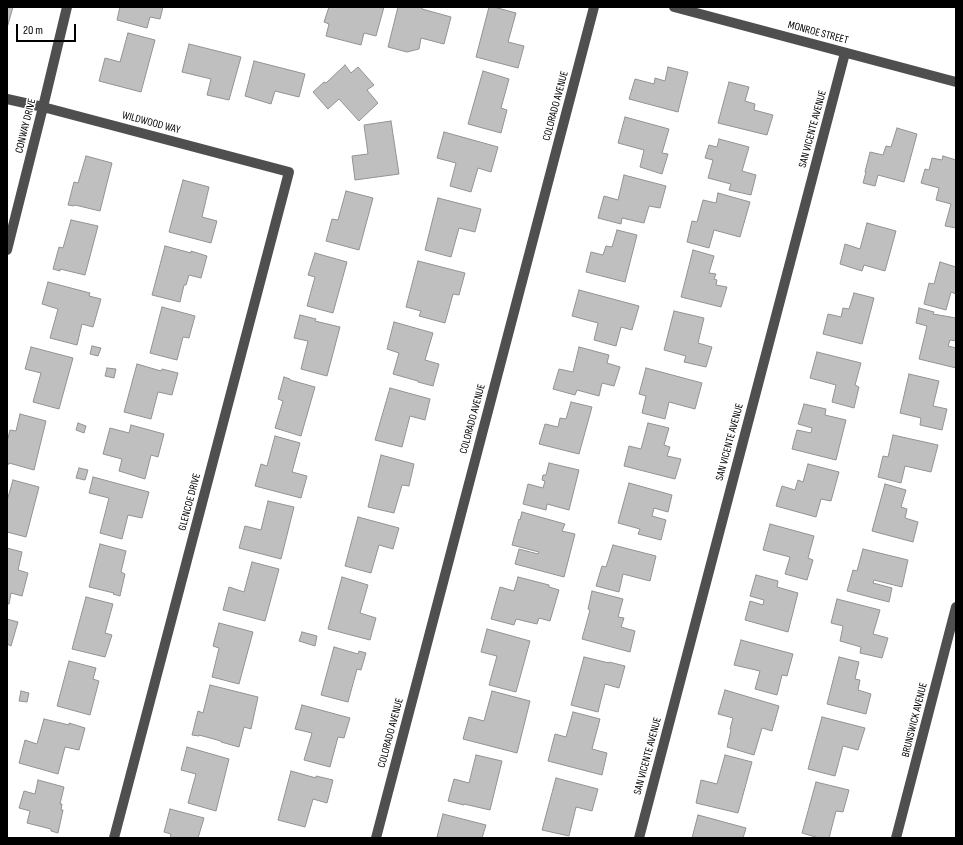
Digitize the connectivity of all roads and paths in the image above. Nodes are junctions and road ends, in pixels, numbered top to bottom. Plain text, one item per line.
1 (67, 7) edge
2 (594, 7) edge
3 (674, 7) edge
4 (845, 53) junction
5 (956, 82) edge
6 (7, 99) edge
7 (43, 107) junction
8 (289, 172) joint
9 (7, 250) edge
10 (956, 607) edge
11 (114, 838) edge
12 (376, 838) edge
13 (639, 838) edge
14 (896, 838) edge

1 - 7 street, CONWAY DRIVE
2 - 12 street, COLORADO AVENUE
3 - 4 street, MONROE STREET
4 - 5 street, MONROE STREET
4 - 13 street, SAN VICENTE AVENUE
6 - 7 street, WILDWOOD WAY
7 - 8 street, WILDWOOD WAY
7 - 9 street, CONWAY DRIVE
8 - 11 street, GLENCOE DRIVE
10 - 14 street, BRUNSWICK AVENUE

